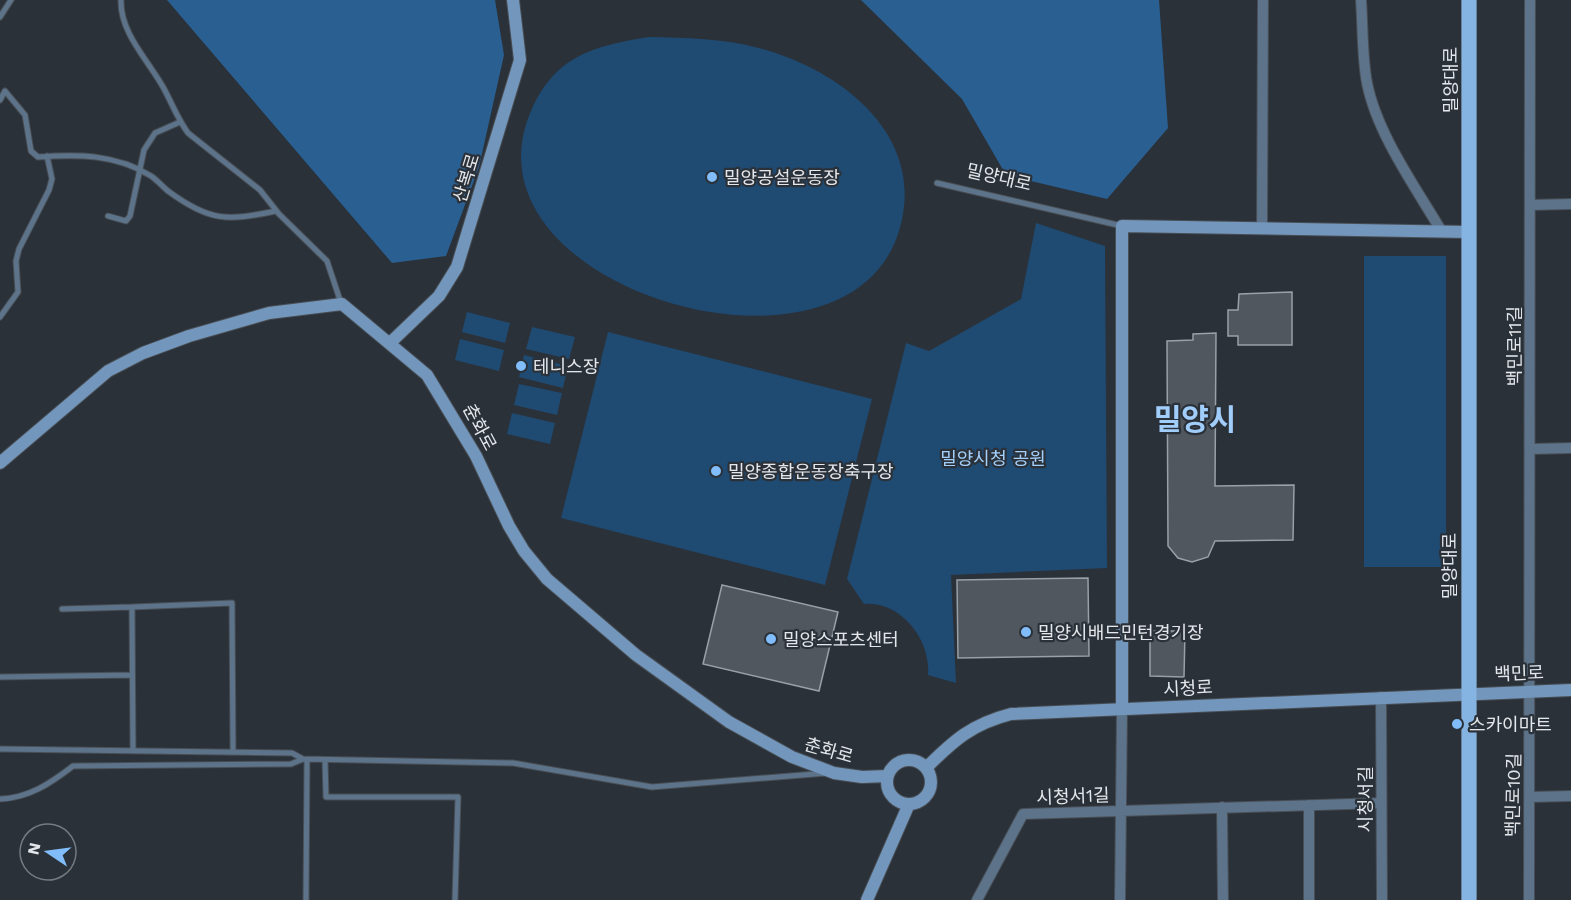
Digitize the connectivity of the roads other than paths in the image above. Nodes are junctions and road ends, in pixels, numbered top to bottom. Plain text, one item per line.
1 (11, 0) edge
2 (121, 0) edge
3 (513, 0) edge
4 (1263, 0) edge
5 (1361, 0) edge
6 (1469, 0) edge
7 (1530, 0) edge
8 (0, 17) edge
9 (0, 86) edge
10 (4, 91) junction
11 (0, 100) edge
12 (180, 122) junction
13 (46, 156) junction
14 (139, 170) junction
15 (937, 183) dead end
16 (1571, 204) edge
17 (1530, 205) junction
18 (276, 211) junction
19 (108, 216) dead end
20 (1122, 226) junction
21 (1262, 228) junction
22 (1442, 232) junction
23 (1469, 232) junction
24 (342, 304) junction
25 (0, 317) edge
26 (390, 342) junction
27 (1571, 448) edge
28 (1531, 449) junction
29 (0, 464) edge
30 (132, 606) junction
31 (62, 609) dead end
32 (132, 675) junction
33 (0, 677) edge
34 (1571, 690) edge
35 (1531, 691) junction
36 (1469, 693) junction
37 (1381, 697) junction
38 (1122, 709) junction
39 (0, 749) edge
40 (133, 751) junction
41 (233, 752) junction
42 (305, 759) junction
43 (325, 760) junction
44 (926, 768) junction
45 (834, 773) junction
46 (887, 776) junction
47 (1571, 796) edge
48 (1530, 797) junction
49 (0, 799) edge
50 (1381, 802) junction
51 (909, 804) junction
52 (1309, 805) junction
53 (1222, 807) junction
54 (1121, 811) junction
55 (306, 900) edge
56 (455, 900) edge
57 (867, 900) edge
58 (977, 900) edge
59 (1120, 900) edge
60 (1223, 900) edge
61 (1310, 900) edge
62 (1382, 900) edge
63 (1468, 900) edge
64 (1529, 900) edge

1 - 8 lane
2 - 12 lane
3 - 26 street, 산복로
4 - 21 street
5 - 22 street
6 - 23 main road, 밀양대로
7 - 17 street, 백민로11길
9 - 10 lane
10 - 11 lane
10 - 13 lane
12 - 14 lane
12 - 18 lane
13 - 14 lane
13 - 25 lane
14 - 18 lane
14 - 19 lane
15 - 20 lane, 밀양대로
16 - 17 street
17 - 28 street, 백민로11길
18 - 24 lane
20 - 21 street, 밀양대로
20 - 38 street
21 - 22 street, 밀양대로
22 - 23 street, 밀양대로
23 - 36 main road, 밀양대로
24 - 26 street, 춘화로
24 - 29 street
26 - 45 street, 춘화로
27 - 28 street
28 - 35 street, 백민로11길
30 - 31 lane
30 - 32 lane
30 - 41 lane
32 - 33 lane
32 - 40 lane
34 - 35 street, 백민로
35 - 36 street, 백민로
35 - 48 street, 백민로10길
36 - 37 street, 시청로
36 - 63 main road, 밀양대로
37 - 38 street, 시청로
37 - 50 street, 시청서길
38 - 44 street, 시청로
38 - 54 street
39 - 40 lane
40 - 41 lane
41 - 42 lane
42 - 43 lane
42 - 49 lane
42 - 55 lane
43 - 45 lane
43 - 56 lane
44 - 46 street
44 - 51 street
45 - 46 street, 춘화로
46 - 51 street
47 - 48 street
48 - 64 street, 백민로10길
50 - 52 street, 시청서1길
50 - 62 street, 시청서길
51 - 57 street
52 - 53 street, 시청서1길
52 - 61 street
53 - 54 street, 시청서1길
53 - 60 street
54 - 58 street, 시청서1길
54 - 59 street

